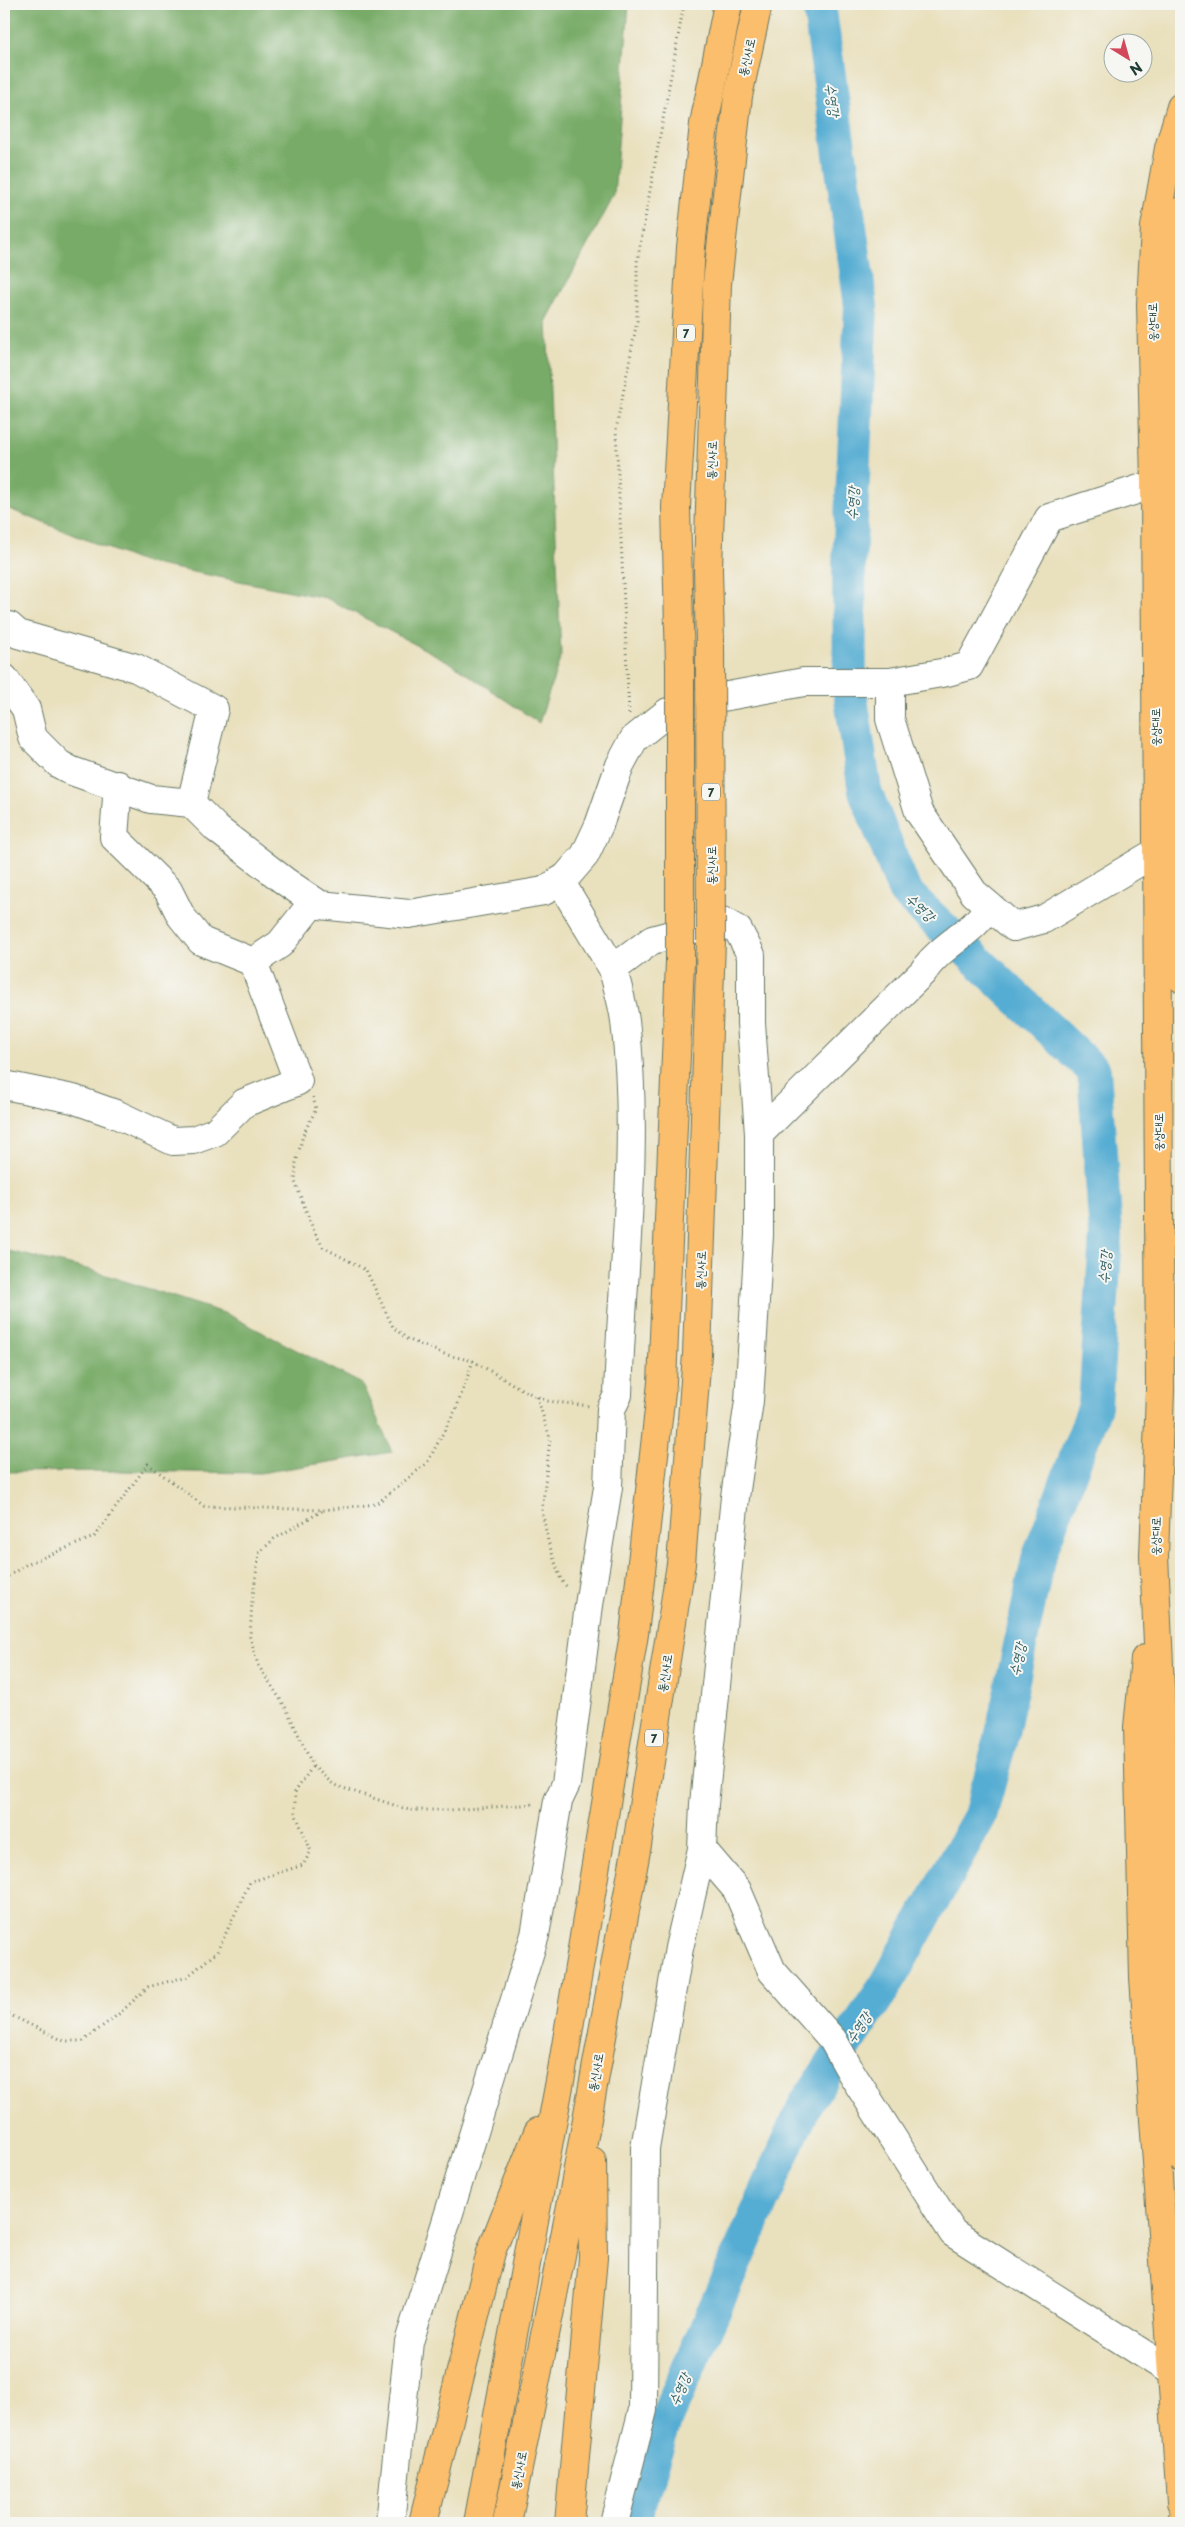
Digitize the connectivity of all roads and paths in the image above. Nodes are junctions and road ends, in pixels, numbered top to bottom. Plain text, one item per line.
1 (684, 4) edge
2 (728, 4) edge
3 (758, 4) edge
4 (1181, 107) edge
5 (1181, 211) edge
6 (1170, 480) edge
7 (6, 629) edge
8 (4, 678) edge
9 (882, 682) junction
10 (634, 739) junction
11 (118, 785) junction
12 (190, 803) junction
13 (1172, 805) edge
14 (1156, 852) junction
15 (560, 881) junction
16 (314, 901) junction
17 (986, 911) junction
18 (253, 962) junction
19 (1181, 966) edge
20 (613, 969) junction
21 (1181, 978) edge
22 (298, 1080) junction
23 (4, 1086) edge
24 (759, 1134) junction
25 (473, 1361) junction
26 (537, 1396) junction
27 (611, 1409) junction
28 (324, 1510) junction
29 (1154, 1556) junction
30 (4, 1579) edge
31 (589, 1605) junction
32 (1181, 1760) edge
33 (313, 1766) junction
34 (558, 1802) junction
35 (702, 1849) junction
36 (1181, 1921) edge
37 (4, 2012) edge
38 (562, 2070) junction
39 (591, 2092) junction
40 (1181, 2158) edge
41 (1172, 2372) junction
42 (1181, 2502) edge
43 (390, 2523) edge
44 (423, 2523) edge
45 (478, 2523) edge
46 (507, 2523) edge
47 (569, 2523) edge
48 (614, 2523) edge

1 - 10 path
2 - 38 main road, 7, bridge
3 - 39 main road, 통신사로 / 7, bridge
4 - 6 main road, 웅상대로
5 - 6 main road, 웅상대로
6 - 9 street
6 - 13 main road, 웅상대로
7 - 12 street
8 - 11 street
9 - 10 street
9 - 17 street
10 - 15 street
11 - 12 street
11 - 18 street
12 - 16 street
13 - 14 main road, 웅상대로
13 - 19 main road, 웅상대로
14 - 17 street
14 - 29 main road, 웅상대로
15 - 16 street
15 - 20 street
16 - 18 street
17 - 24 street
18 - 22 street
19 - 21 main road, 웅상대로
20 - 24 street
20 - 27 street
22 - 23 street
22 - 25 path
24 - 35 street
25 - 26 path
25 - 28 path
26 - 27 path
26 - 31 path
27 - 31 street
28 - 30 path
28 - 33 path
29 - 40 main road, 웅상대로
29 - 41 main road
31 - 34 street
32 - 36 main road
33 - 34 path
33 - 37 path
34 - 43 street
35 - 41 street
35 - 48 street
38 - 44 main road
38 - 45 main road, 7
39 - 46 main road, 통신사로 / 7
39 - 47 main road
41 - 42 main road

